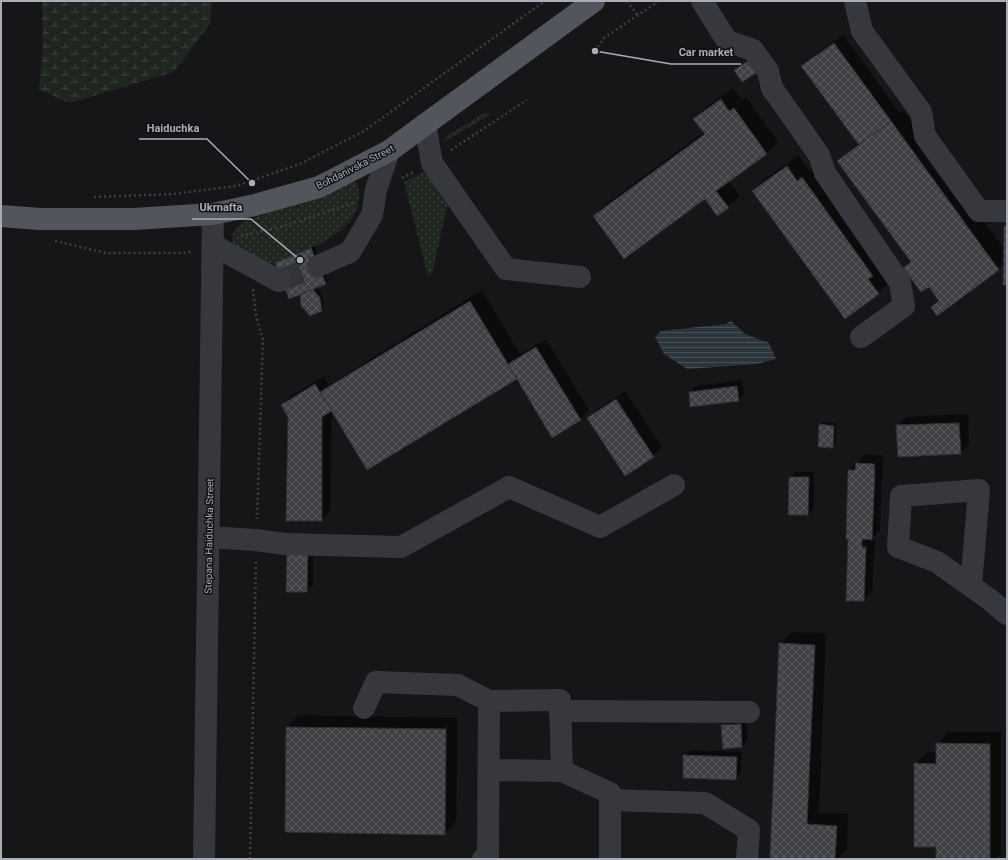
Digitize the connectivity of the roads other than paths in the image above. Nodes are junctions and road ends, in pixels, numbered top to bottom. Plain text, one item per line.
1 (594, 1) edge
2 (702, 1) edge
3 (855, 1) edge
4 (425, 124) junction
5 (389, 151) junction
6 (1007, 211) edge
7 (213, 214) junction
8 (1, 216) edge
9 (213, 245) junction
10 (318, 266) tunnel mouth
11 (580, 278) dead end
12 (281, 280) tunnel mouth
13 (860, 337) dead end
14 (674, 485) dead end
15 (209, 536) junction
16 (971, 586) junction
17 (1007, 614) edge
18 (489, 701) junction
19 (364, 708) dead end
20 (560, 711) junction
21 (749, 712) dead end
22 (489, 770) junction
23 (562, 771) junction
24 (610, 800) junction
25 (487, 858) edge
26 (204, 859) edge
27 (610, 859) edge
28 (747, 859) edge

1 - 4 main road, Bohdanivska Street
2 - 13 street
3 - 6 street
4 - 5 main road, Bohdanivska Street
4 - 11 street
5 - 7 main road, Bohdanivska Street
5 - 10 street
7 - 8 main road, Bohdanivska Street
7 - 9 street, Stepana Haiduchka Street
9 - 12 street
9 - 15 street, Stepana Haiduchka Street
14 - 15 street
15 - 26 street, Stepana Haiduchka Street
16 - 16 street
16 - 17 street
18 - 19 street
18 - 20 street
18 - 22 street
20 - 21 street
20 - 23 street
22 - 23 street
22 - 25 street
23 - 24 street
24 - 27 street
24 - 28 street

